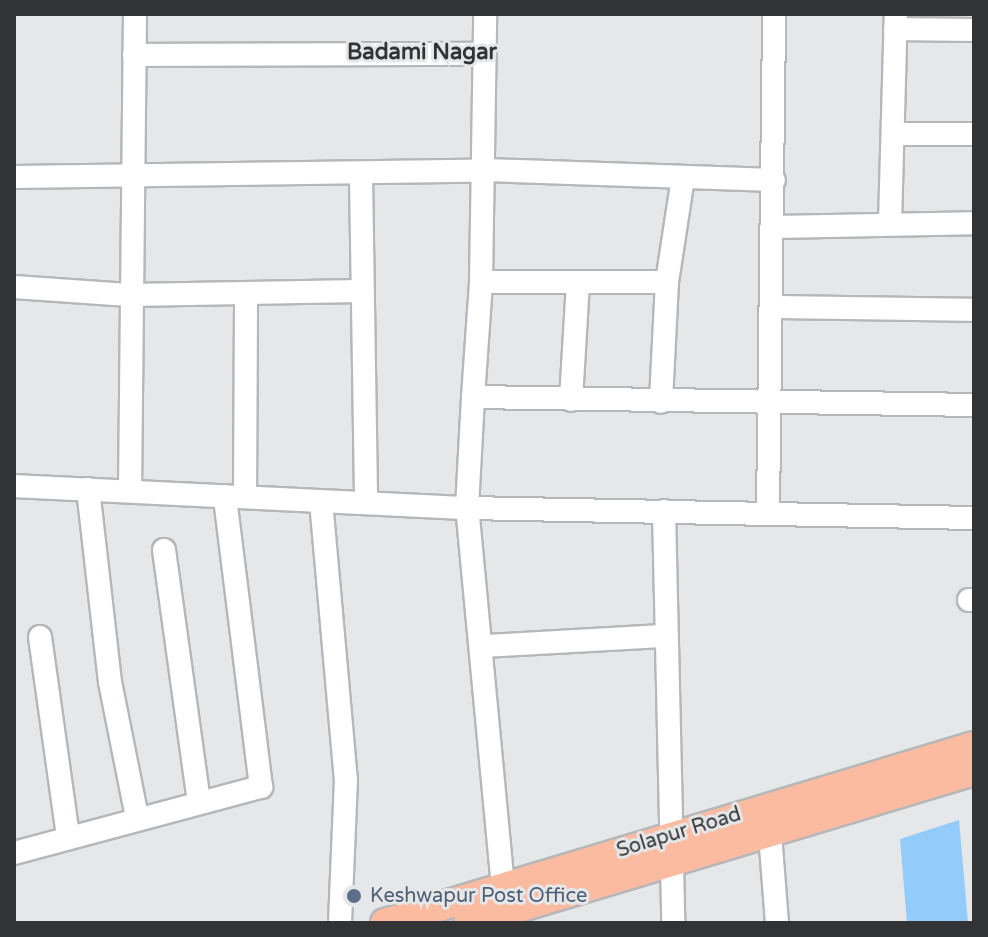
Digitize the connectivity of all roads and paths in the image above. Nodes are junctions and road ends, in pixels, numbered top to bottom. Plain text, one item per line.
1 (135, 14) edge
2 (485, 14) edge
3 (774, 14) edge
4 (895, 22) edge
5 (974, 30) edge
6 (485, 54) junction
7 (134, 55) junction
8 (895, 134) junction
9 (974, 134) edge
10 (487, 170) junction
11 (361, 176) junction
12 (14, 177) edge
13 (683, 177) junction
14 (133, 179) junction
15 (774, 180) junction
16 (890, 223) junction
17 (974, 223) edge
18 (773, 227) junction
19 (481, 282) junction
20 (578, 282) junction
21 (667, 282) junction
22 (14, 287) edge
23 (361, 291) junction
24 (129, 295) junction
25 (246, 296) junction
26 (771, 307) junction
27 (974, 310) edge
28 (473, 397) junction
29 (571, 400) junction
30 (661, 402) junction
31 (769, 403) junction
32 (974, 405) edge
33 (14, 486) edge
34 (88, 489) junction
35 (130, 491) junction
36 (235, 497) junction
37 (321, 501) junction
38 (366, 503) junction
39 (467, 508) junction
40 (664, 511) junction
41 (768, 513) junction
42 (974, 518) edge
43 (164, 550) dead end
44 (665, 636) junction
45 (40, 637) dead end
46 (485, 646) junction
47 (974, 746) edge
48 (974, 771) edge
49 (199, 803) junction
50 (137, 817) junction
51 (770, 834) junction
52 (68, 837) junction
53 (668, 850) junction
54 (14, 853) edge
55 (503, 887) junction
56 (340, 923) edge
57 (385, 923) edge
58 (468, 923) edge
59 (673, 923) edge
60 (777, 923) edge

1 - 7 street
2 - 6 street
3 - 15 street
4 - 5 street
4 - 8 street
6 - 7 street
6 - 10 street
7 - 14 street
8 - 9 street
8 - 16 street
10 - 11 street
10 - 13 street
10 - 19 street
11 - 14 street
11 - 23 street
12 - 14 street
13 - 15 street
13 - 21 street
14 - 24 street
15 - 18 street
16 - 17 street
16 - 18 street
18 - 26 street
19 - 20 street
19 - 28 street
20 - 21 street
20 - 29 street
21 - 30 street
22 - 24 street
23 - 25 street
23 - 38 street
24 - 25 street
24 - 35 street
25 - 36 street
26 - 27 street
26 - 31 street
28 - 29 street
28 - 39 street
29 - 30 street
30 - 31 street
31 - 32 street
31 - 41 street
33 - 34 street
34 - 35 street
34 - 50 street
35 - 36 street
36 - 37 street
36 - 49 street
37 - 38 street
37 - 56 street
38 - 39 street
39 - 40 street
39 - 46 street
40 - 41 street
40 - 44 street
41 - 42 street
43 - 49 street
44 - 46 street
44 - 53 street
45 - 52 street
46 - 55 street
47 - 53 main road, Solapur Road
48 - 51 main road
49 - 50 street
50 - 52 street
51 - 53 main road
51 - 60 street
52 - 54 street
53 - 55 main road, Solapur Road
53 - 58 main road
53 - 59 street
55 - 57 main road, Solapur Road

